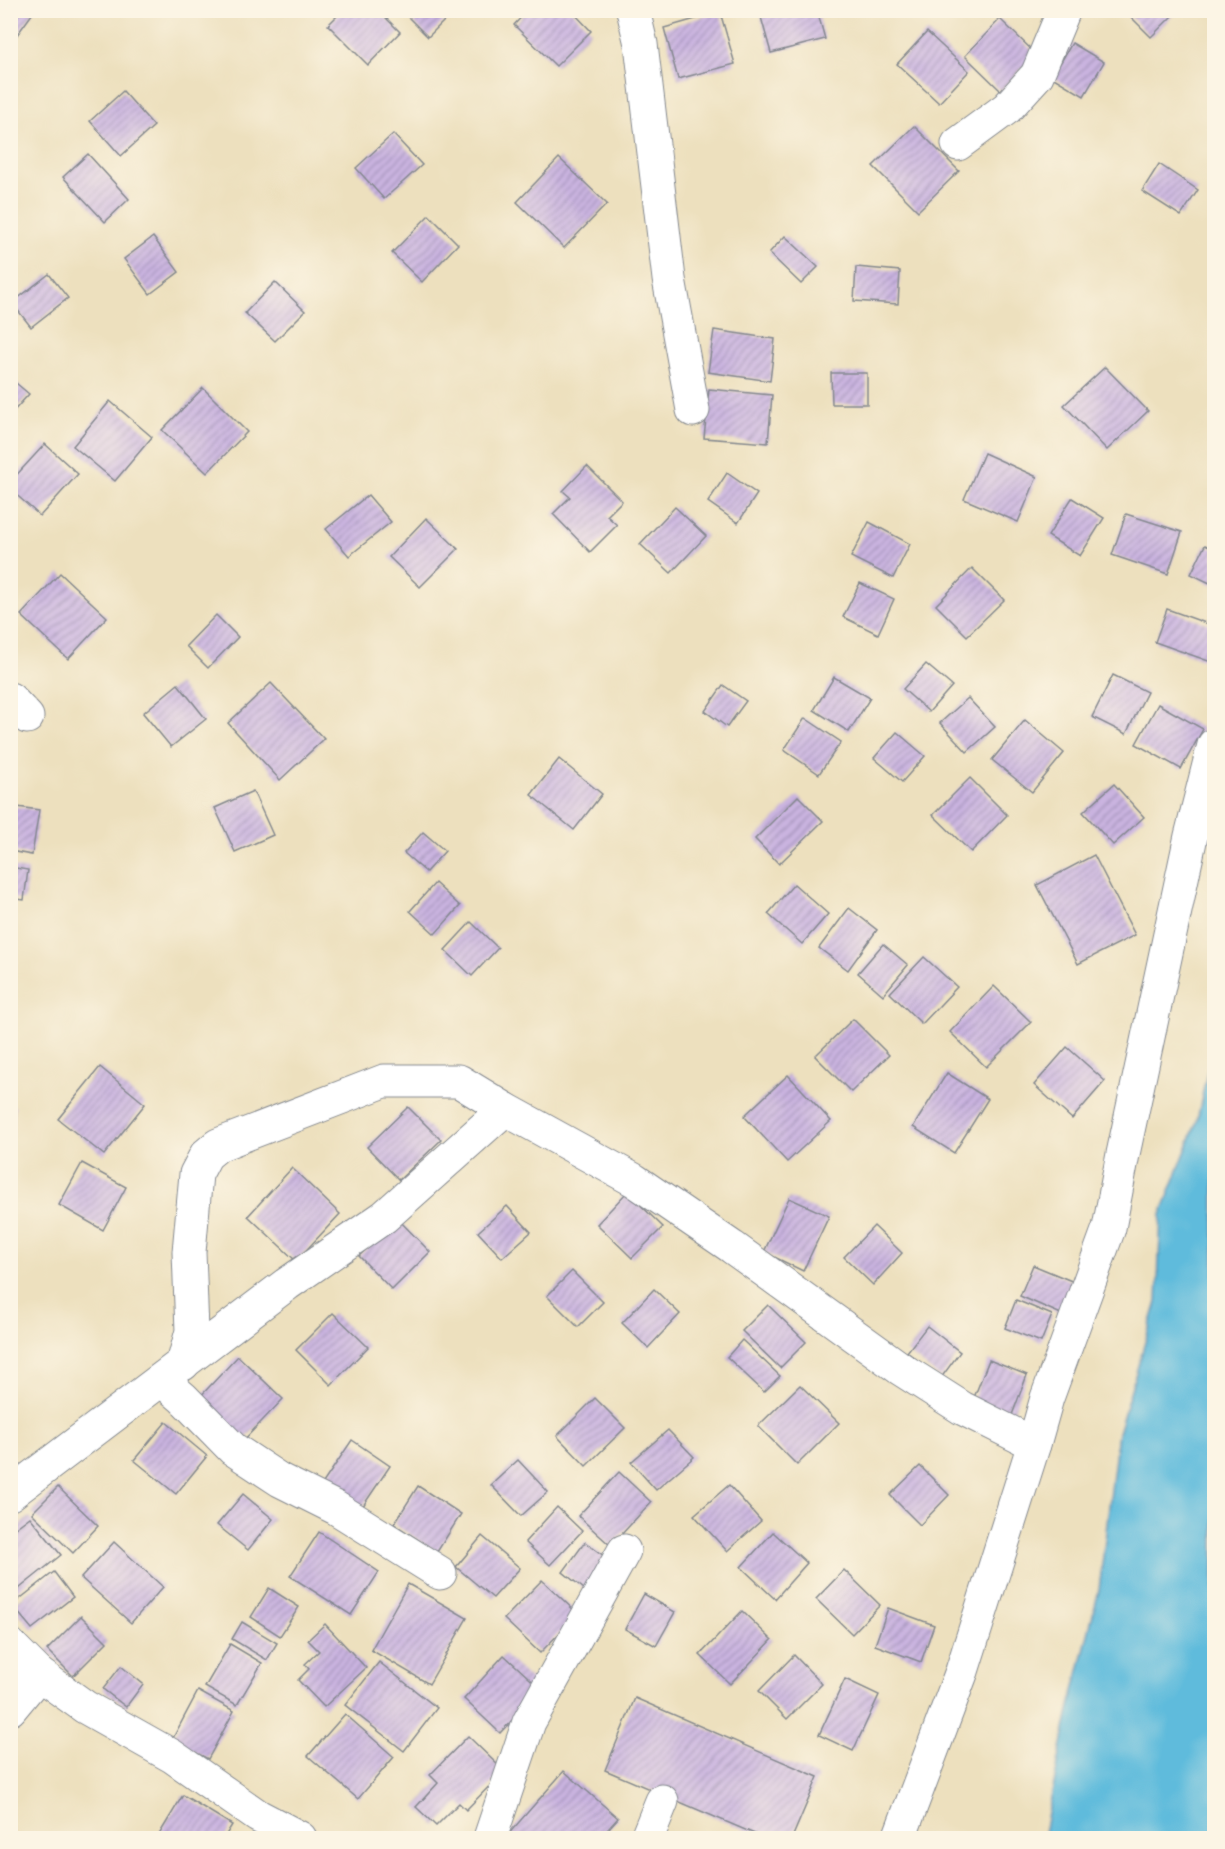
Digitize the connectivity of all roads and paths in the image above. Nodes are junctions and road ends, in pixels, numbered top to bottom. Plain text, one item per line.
1 (633, 10) edge
2 (1064, 10) edge
3 (958, 144) dead end
4 (693, 410) dead end
5 (1215, 745) edge
6 (505, 1109) junction
7 (172, 1372) junction
8 (1034, 1444) junction
9 (10, 1494) edge
10 (624, 1551) dead end
11 (440, 1573) dead end
12 (10, 1644) edge
13 (39, 1674) junction
14 (10, 1708) edge
15 (662, 1801) dead end
16 (300, 1839) edge
17 (490, 1839) edge
18 (647, 1839) edge
19 (898, 1839) edge

1 - 4 street
2 - 3 street
5 - 8 street
6 - 7 street
6 - 7 street
6 - 8 street
7 - 9 street
7 - 11 street
8 - 19 street
10 - 17 street
12 - 13 street
13 - 14 street
13 - 16 street
15 - 18 street

